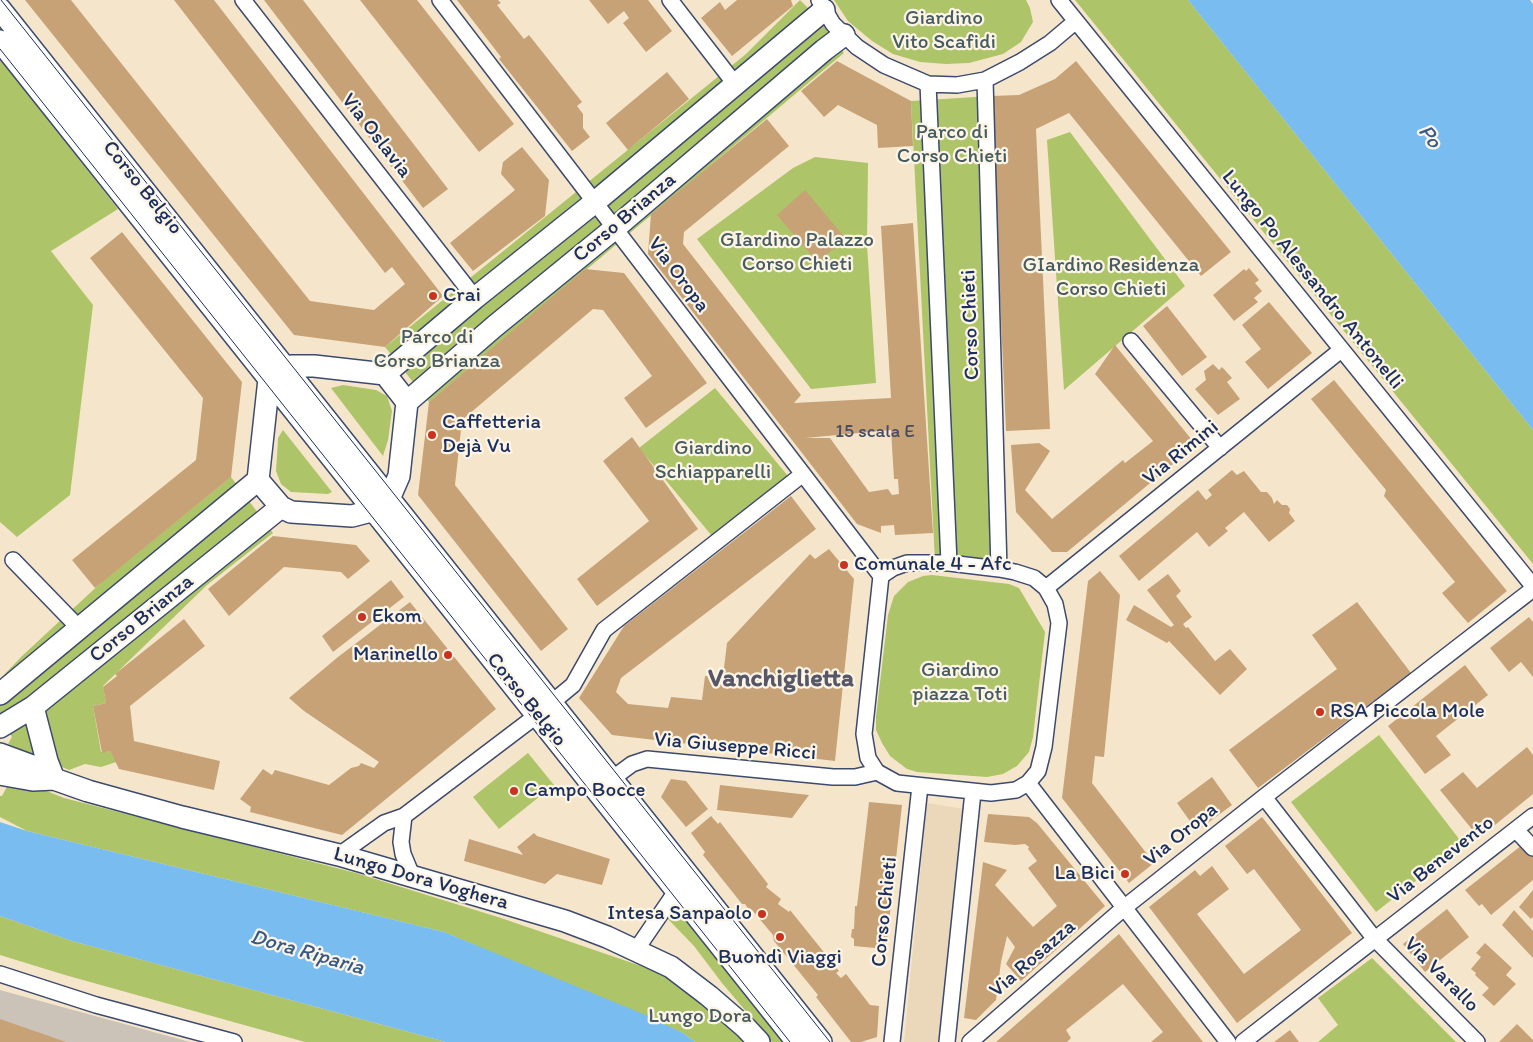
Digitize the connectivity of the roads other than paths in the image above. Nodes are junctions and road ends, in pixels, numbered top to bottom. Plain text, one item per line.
1 (243, 0) edge
2 (440, 0) edge
3 (670, 0) edge
4 (1059, 0) edge
5 (822, 5) edge
6 (0, 9) edge
7 (1076, 21) junction
8 (844, 34) junction
9 (0, 41) edge
10 (984, 80) junction
11 (735, 84) junction
12 (928, 84) junction
13 (595, 202) junction
14 (615, 228) junction
15 (475, 298) junction
16 (1131, 341) dead end
17 (1341, 350) junction
18 (277, 373) junction
19 (385, 374) junction
20 (407, 402) junction
21 (1220, 448) junction
22 (803, 474) junction
23 (258, 480) junction
24 (382, 504) junction
25 (280, 507) junction
26 (13, 560) dead end
27 (949, 563) junction
28 (999, 569) junction
29 (882, 576) junction
30 (1046, 588) junction
31 (1533, 588) edge
32 (79, 628) junction
33 (0, 694) edge
34 (33, 707) junction
35 (544, 709) junction
36 (0, 726) edge
37 (0, 754) edge
38 (877, 772) junction
39 (0, 774) edge
40 (54, 779) junction
41 (1028, 783) junction
42 (605, 785) junction
43 (920, 786) junction
44 (973, 792) junction
45 (1264, 797) junction
46 (404, 816) junction
47 (1533, 816) edge
48 (1516, 830) junction
49 (1533, 848) edge
50 (339, 855) junction
51 (414, 878) junction
52 (682, 882) junction
53 (1125, 907) junction
54 (1374, 938) junction
55 (636, 950) junction
56 (0, 974) edge
57 (234, 1042) edge
58 (759, 1042) edge
59 (797, 1042) edge
60 (821, 1042) edge
61 (892, 1042) edge
62 (947, 1042) edge
63 (970, 1042) edge
64 (1228, 1042) edge
65 (1243, 1042) edge
66 (1477, 1042) edge

1 - 15 street, Via Oslavia
2 - 13 street, Via Oropa
3 - 11 street
4 - 7 street, Lungo Po Alessandro Antonelli
5 - 8 street
5 - 11 street, Corso Brianza
6 - 18 street, Corso Belgio
7 - 10 street
7 - 17 street, Lungo Po Alessandro Antonelli
8 - 12 street
8 - 14 street, Corso Brianza
9 - 18 street, Corso Belgio
10 - 12 street
10 - 28 street, Corso Chieti
11 - 13 street, Corso Brianza
12 - 27 street, Corso Chieti
13 - 14 street, Via Oropa
13 - 15 street, Corso Brianza
14 - 20 street, Corso Brianza
14 - 22 street, Via Oropa
15 - 19 street, Corso Brianza
16 - 21 street
17 - 21 street, Via Rimini
17 - 31 street, Lungo Po Alessandro Antonelli
18 - 19 street
18 - 23 street
18 - 24 street, Corso Belgio
19 - 20 street
20 - 24 street
21 - 30 street, Via Rimini
22 - 29 street, Via Oropa
22 - 35 street, Corso Belgio
23 - 25 street
23 - 32 street, Corso Brianza
24 - 25 street
24 - 35 street, Corso Belgio
25 - 34 street, Corso Brianza
26 - 32 street
27 - 28 street
27 - 29 street
28 - 30 street
29 - 38 street
30 - 41 street
31 - 45 street, Via Oropa
32 - 33 street, Corso Brianza
34 - 36 street, Corso Brianza
34 - 40 street
35 - 42 street, Corso Belgio
35 - 46 street
37 - 40 street, Lungo Dora Voghera
38 - 42 street, Via Giuseppe Ricci
38 - 43 street
39 - 40 street, Lungo Dora Voghera
40 - 50 street, Lungo Dora Voghera
41 - 44 street
41 - 53 street
42 - 52 street, Corso Belgio
43 - 44 street
43 - 61 street, Corso Chieti
44 - 62 street
45 - 53 street, Via Oropa
45 - 54 street
46 - 50 street
46 - 51 street
47 - 48 street, Via Benevento
48 - 49 street
48 - 54 street, Via Benevento
50 - 51 street, Lungo Dora Voghera
51 - 55 street, Lungo Dora Voghera
52 - 55 street
52 - 59 street, Corso Belgio
52 - 60 street, Corso Belgio
53 - 63 street, Via Rosazza
53 - 64 street
54 - 65 street, Via Benevento
54 - 66 street, Via Varallo
55 - 58 street, Lungo Dora Voghera
56 - 57 street

